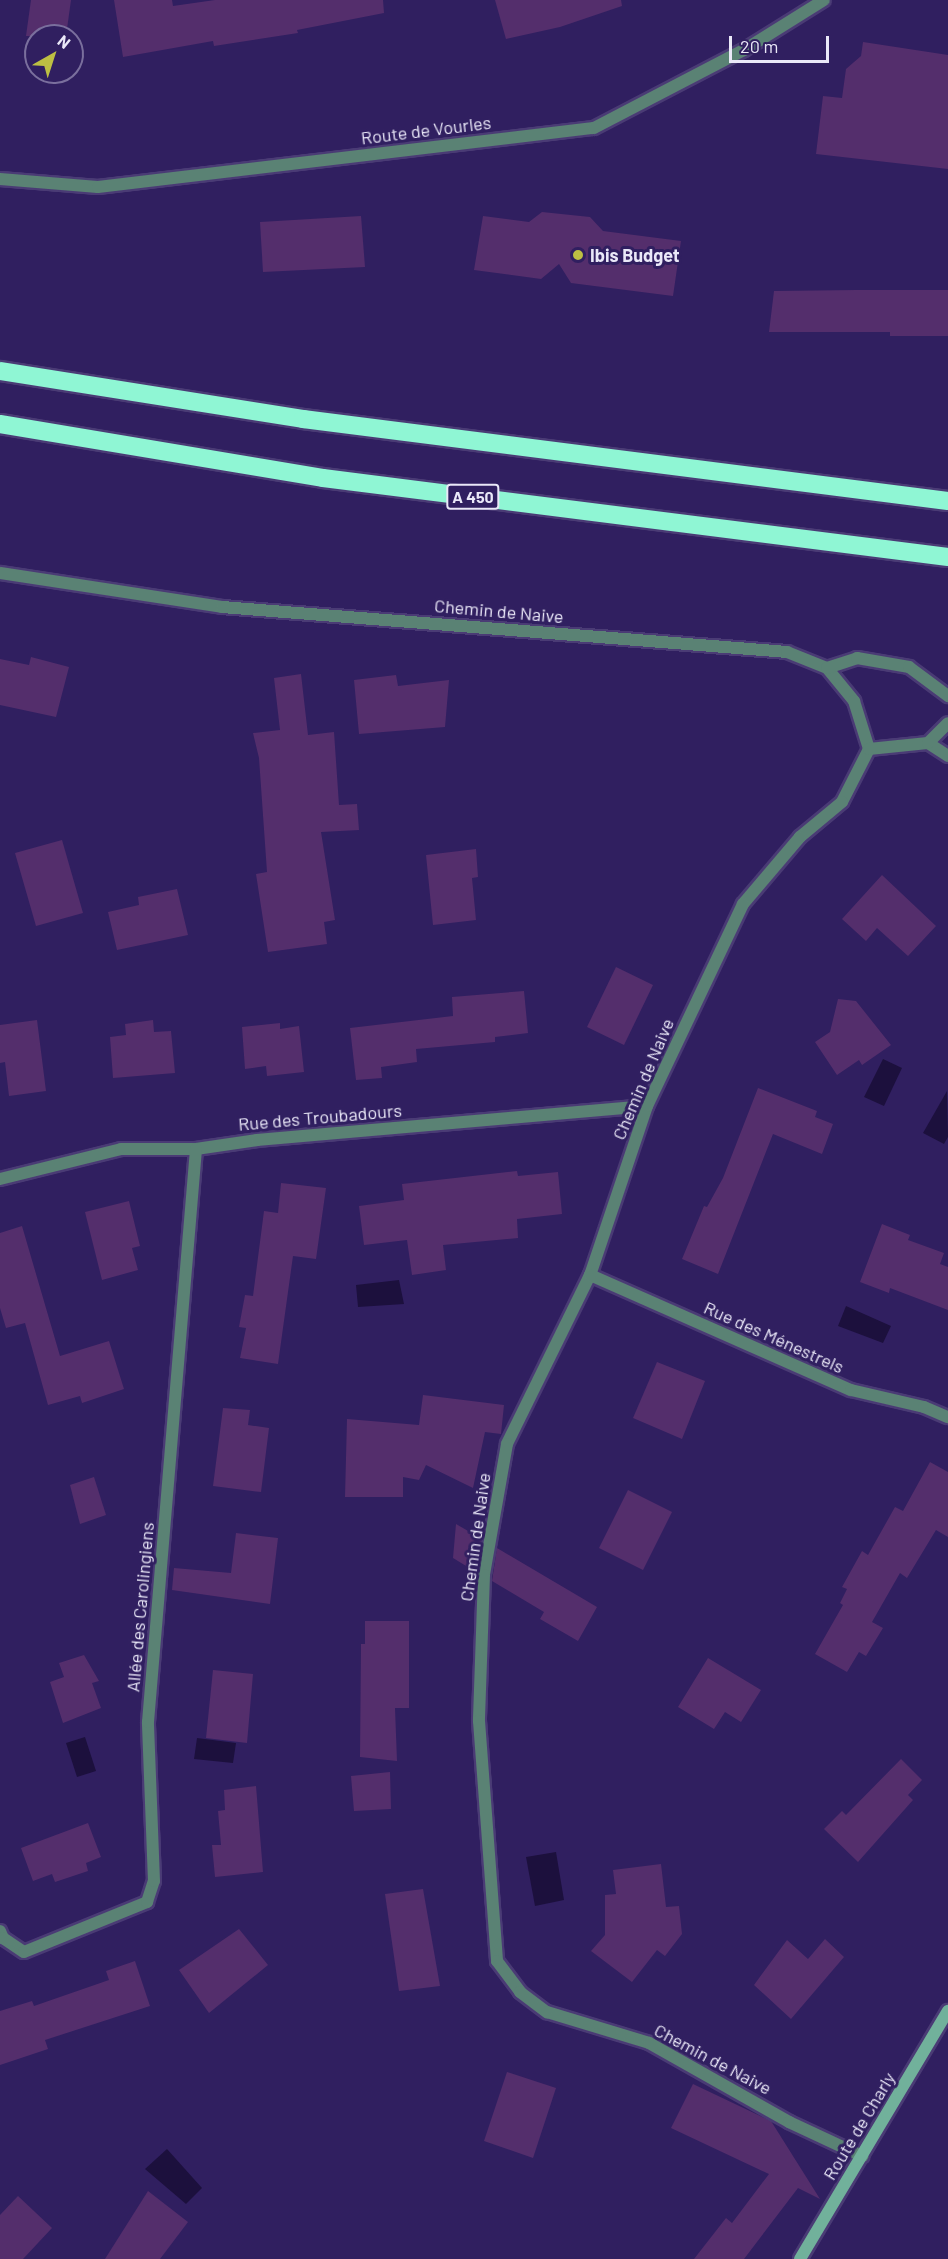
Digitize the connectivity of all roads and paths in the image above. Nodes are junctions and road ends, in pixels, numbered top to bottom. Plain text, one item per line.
1 (824, 0) edge
2 (0, 179) edge
3 (0, 371) edge
4 (0, 424) edge
5 (948, 501) edge
6 (948, 556) edge
7 (0, 573) edge
8 (827, 668) junction
9 (948, 696) edge
10 (948, 723) edge
11 (928, 743) junction
12 (869, 749) junction
13 (948, 756) edge
14 (647, 1106) junction
15 (196, 1149) junction
16 (0, 1179) edge
17 (590, 1275) junction
18 (948, 1417) edge
19 (0, 1931) edge
20 (948, 2011) edge
21 (862, 2156) junction
22 (800, 2259) edge

1 - 2 street, Route de Vourles
3 - 5 highway
4 - 6 highway, A 450
7 - 8 street, Chemin de Naive
8 - 9 street
8 - 12 street, Chemin de Naive
10 - 11 street
11 - 12 street
11 - 13 street
12 - 14 street, Chemin de Naive
14 - 15 street, Rue des Troubadours
14 - 17 street, Chemin de Naive
15 - 16 street, Rue des Troubadours
15 - 19 street, Allée des Carolingiens
17 - 18 street, Rue des Ménestrels
17 - 21 street, Chemin de Naive
20 - 21 main road, Route de Charly
21 - 22 main road, Route de Charly

